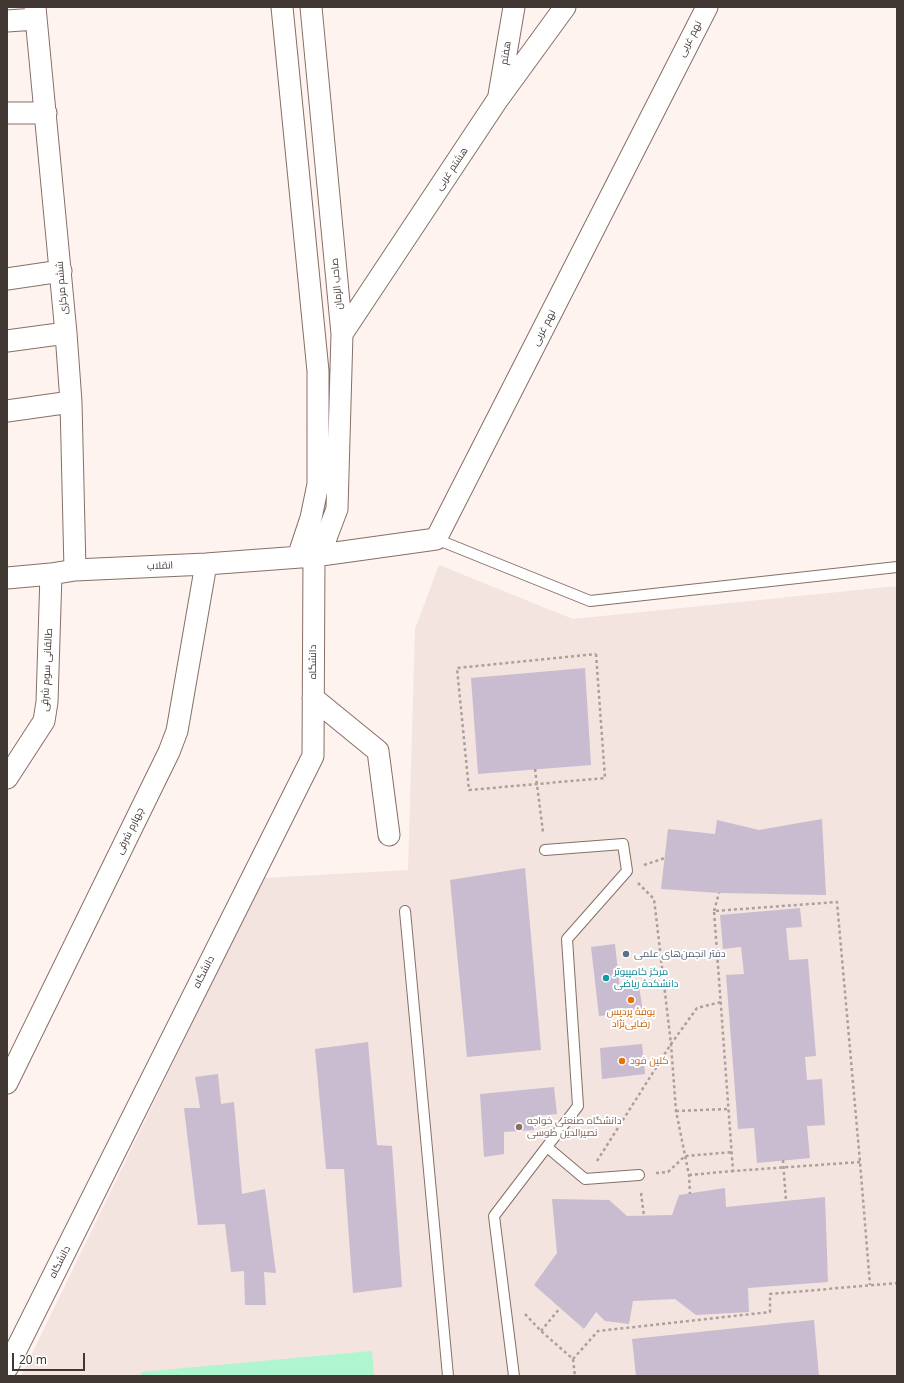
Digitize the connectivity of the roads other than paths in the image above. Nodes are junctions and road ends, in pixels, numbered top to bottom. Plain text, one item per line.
1 (282, 7) edge
2 (311, 7) edge
3 (514, 7) edge
4 (564, 7) edge
5 (707, 7) edge
6 (35, 13) edge
7 (7, 21) edge
8 (498, 99) junction
9 (46, 112) junction
10 (7, 113) edge
11 (61, 272) junction
12 (7, 279) edge
13 (66, 333) junction
14 (342, 334) junction
15 (7, 341) edge
16 (71, 402) junction
17 (7, 411) edge
18 (436, 539) junction
19 (306, 556) junction
20 (206, 564) junction
21 (897, 567) edge
22 (75, 570) junction
23 (51, 574) junction
24 (7, 578) edge
25 (313, 698) junction
26 (7, 778) edge
27 (389, 835) dead end
28 (546, 850) road end
29 (405, 910) dead end
30 (7, 1083) edge
31 (547, 1147) junction
32 (639, 1175) road end
33 (7, 1368) edge
34 (448, 1376) edge
35 (514, 1376) edge

1 - 19 street
2 - 14 street, صاحب الزمان
3 - 8 street, هفتم
4 - 8 street, هشتم غربی
5 - 18 street, نهم غربی
6 - 7 street
6 - 9 street, ششم مرکزی
8 - 14 street, هشتم غربی
9 - 10 street
9 - 11 street, ششم مرکزی
11 - 12 street
11 - 13 street, ششم مرکزی
13 - 15 street
13 - 16 street, ششم مرکزی
14 - 19 street, صاحب الزمان
16 - 17 street
16 - 22 street, ششم مرکزی
18 - 19 street
18 - 21 lane
19 - 20 street, انقلاب
19 - 25 street, دانشگاه
20 - 22 street, انقلاب
20 - 30 street, چهارم شرقی
22 - 23 street, انقلاب
23 - 24 street, انقلاب
23 - 26 street, طالقانی سوم شرقی
25 - 27 street
25 - 33 street, دانشگاه
28 - 31 lane
29 - 34 lane
31 - 32 lane
31 - 35 lane

